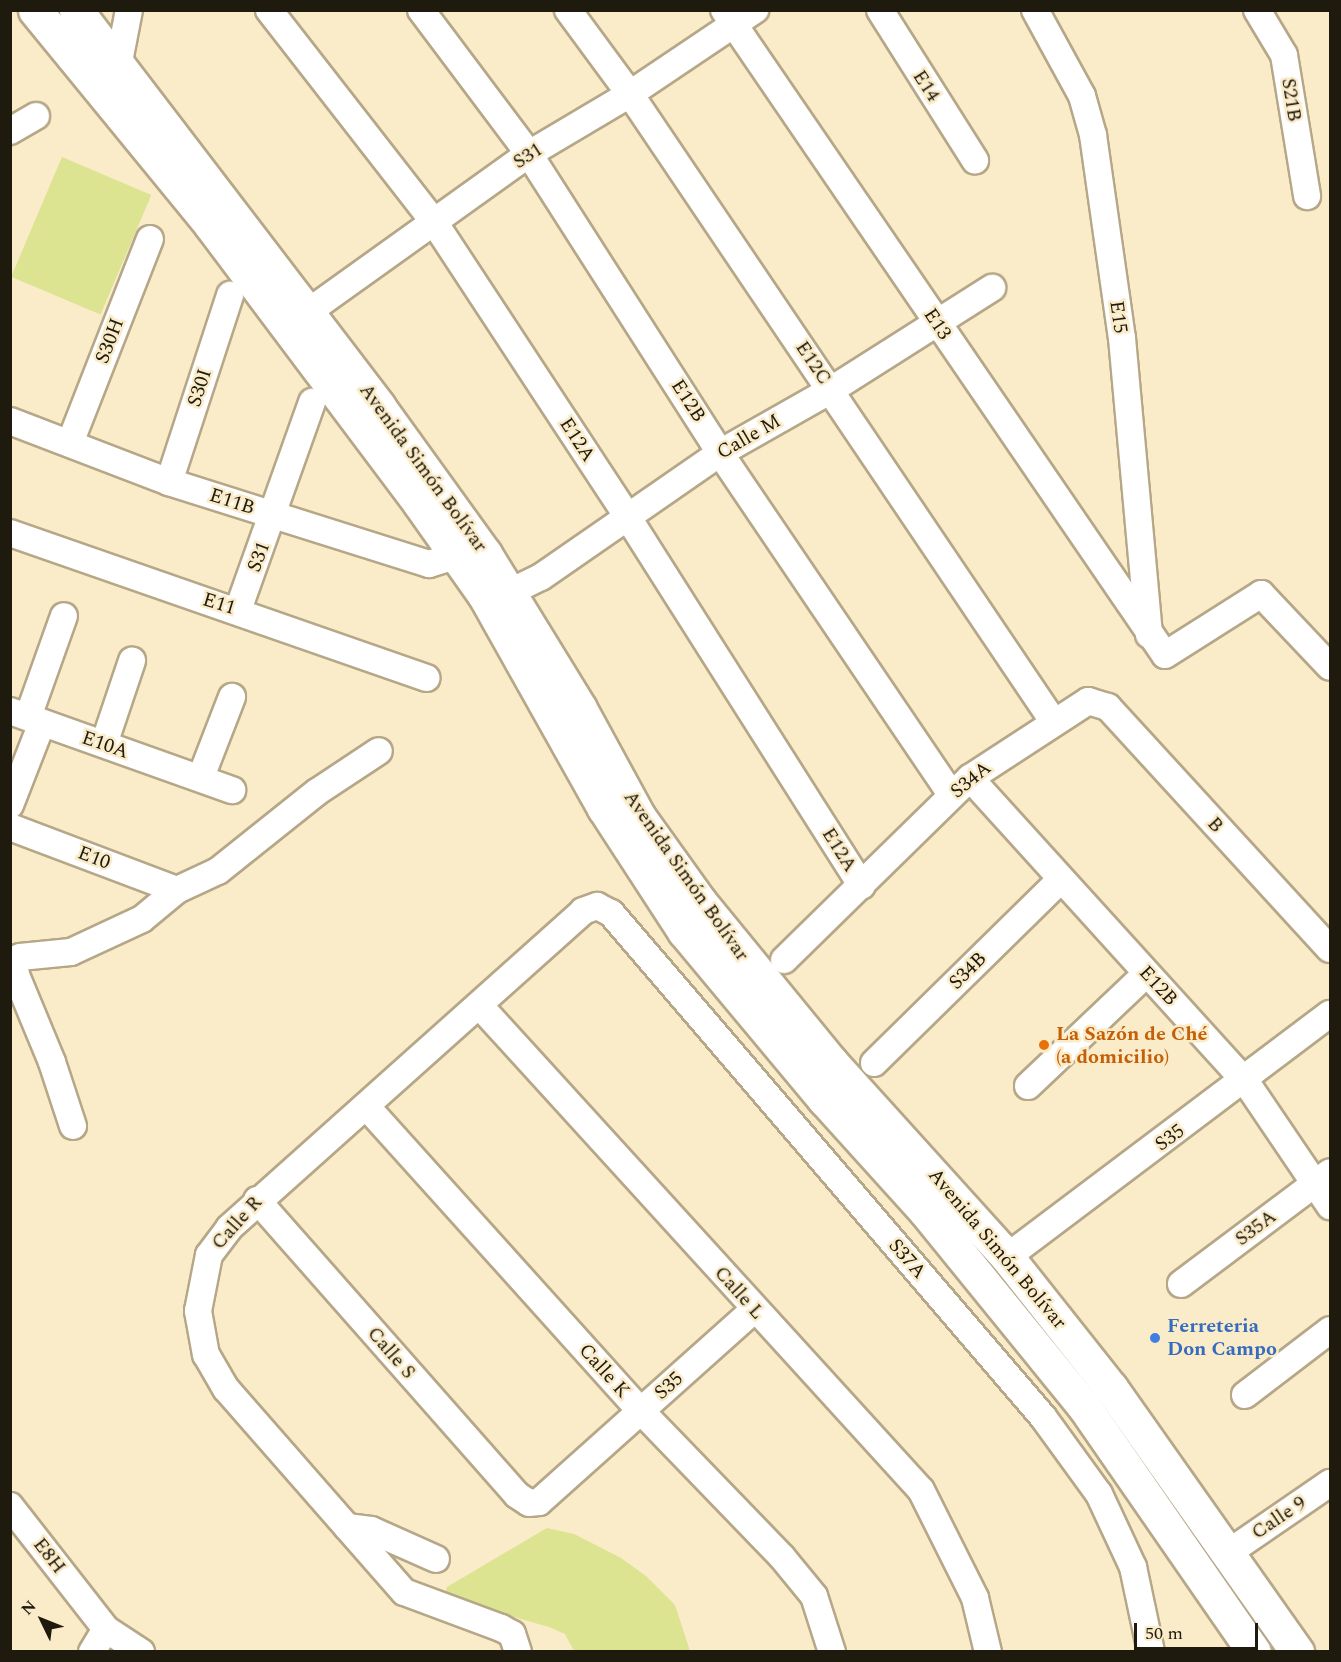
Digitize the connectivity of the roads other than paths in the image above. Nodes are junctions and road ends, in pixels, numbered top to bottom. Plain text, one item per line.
1 (35, 10) edge
2 (76, 10) edge
3 (129, 10) edge
4 (269, 10) edge
5 (421, 10) edge
6 (568, 10) edge
7 (880, 10) edge
8 (1035, 10) edge
9 (1257, 10) edge
10 (737, 15) edge
11 (118, 67) junction
12 (630, 94) junction
13 (36, 116) dead end
14 (10, 131) edge
15 (529, 154) junction
16 (975, 160) dead end
17 (1306, 196) dead end
18 (434, 222) junction
19 (150, 239) dead end
20 (992, 288) dead end
21 (230, 295) dead end
22 (308, 312) junction
23 (936, 323) junction
24 (831, 390) junction
25 (312, 402) dead end
26 (10, 421) edge
27 (70, 443) junction
28 (720, 453) junction
29 (169, 482) junction
30 (275, 515) junction
31 (627, 516) junction
32 (10, 533) edge
33 (456, 556) junction
34 (510, 592) junction
35 (238, 610) junction
36 (64, 616) dead end
37 (1150, 638) junction
38 (1326, 655) edge
39 (132, 660) dead end
40 (426, 678) dead end
41 (232, 697) dead end
42 (1098, 701) joint
43 (27, 717) edge
44 (1053, 720) junction
45 (104, 744) junction
46 (380, 751) dead end
47 (201, 777) junction
48 (960, 786) junction
49 (232, 790) dead end
50 (10, 805) edge
51 (10, 827) edge
52 (1061, 879) junction
53 (862, 886) junction
54 (177, 890) junction
55 (597, 906) joint
56 (1330, 949) edge
57 (784, 960) dead end
58 (1146, 974) junction
59 (479, 1005) junction
60 (1330, 1014) edge
61 (874, 1063) dead end
62 (1246, 1082) junction
63 (1028, 1086) dead end
64 (366, 1106) junction
65 (73, 1126) dead end
66 (1322, 1177) edge
67 (257, 1200) junction
68 (1330, 1206) edge
69 (1007, 1257) junction
70 (1181, 1284) dead end
71 (754, 1310) junction
72 (1330, 1330) edge
73 (1245, 1395) dead end
74 (641, 1411) junction
75 (1330, 1483) edge
76 (529, 1503) joint
77 (10, 1506) edge
78 (347, 1527) junction
79 (1228, 1553) junction
80 (436, 1559) dead end
81 (106, 1629) junction
82 (831, 1647) edge
83 (92, 1652) edge
84 (141, 1652) edge
85 (518, 1652) edge
86 (988, 1652) edge
87 (1151, 1652) edge
88 (1254, 1652) edge
89 (1297, 1652) edge

1 - 33 highway, Avenida Simón Bolívar
2 - 11 highway, Avenida Simón Bolívar
3 - 11 street
4 - 18 street, E12A
5 - 15 street, E12B
6 - 12 street, E12C
7 - 16 street, E14
8 - 37 street, E15
9 - 17 street, S21B
10 - 12 street, S31
10 - 23 street, E13
11 - 22 highway, Avenida Simón Bolívar
12 - 15 street, S31
12 - 24 street, E12C
13 - 14 street
15 - 18 street, S31
15 - 28 street, E12B
18 - 22 street, S31
18 - 31 street, E12A
19 - 27 street, S30H
20 - 23 street, Calle M
21 - 29 street, S30I
22 - 34 highway, Avenida Simón Bolívar
23 - 24 street, Calle M
23 - 37 street, E13
24 - 28 street, Calle M
24 - 44 street, E12C
25 - 30 street, S31
26 - 27 street, E11B
27 - 29 street, E11B
28 - 31 street, Calle M
28 - 48 street, E12B
29 - 30 street, E11B
30 - 33 street, E11B
30 - 35 street, S31
31 - 34 street, Calle M
31 - 53 street, E12A
32 - 35 street, E11
33 - 88 highway, Avenida Simón Bolívar
34 - 69 highway, Avenida Simón Bolívar
35 - 40 street, E11
36 - 43 street
37 - 38 street
39 - 45 street
41 - 47 street
42 - 44 street, S34A
42 - 56 street, B
43 - 45 street, E10A
43 - 50 street
44 - 48 street, S34A
45 - 47 street, E10A
46 - 54 street
47 - 49 street, E10A
48 - 52 street, E12B
48 - 53 street, S34A
51 - 54 street, E10
52 - 58 street, E12B
52 - 61 street, S34B
53 - 57 street, S34A
54 - 65 street
55 - 59 street, Calle R
55 - 87 street, S37A
58 - 62 street, E12B
58 - 63 street
59 - 64 street, Calle R
59 - 71 street, Calle L
60 - 62 street, S35
62 - 66 street, E12B
62 - 69 street, S35
64 - 67 street, Calle R
64 - 74 street, Calle K
66 - 68 street, E12B
66 - 70 street, S35A
67 - 76 street, Calle S
67 - 78 street, Calle R
69 - 79 highway, Avenida Simón Bolívar
71 - 74 street, S35
71 - 86 street, Calle L
72 - 73 street
74 - 76 street, S35
74 - 82 street, Calle K
75 - 79 street, Calle 9
77 - 81 street, E8H
78 - 80 street
78 - 85 street, Calle R
79 - 89 highway, Avenida Simón Bolívar
81 - 83 street
81 - 84 street, E8H

